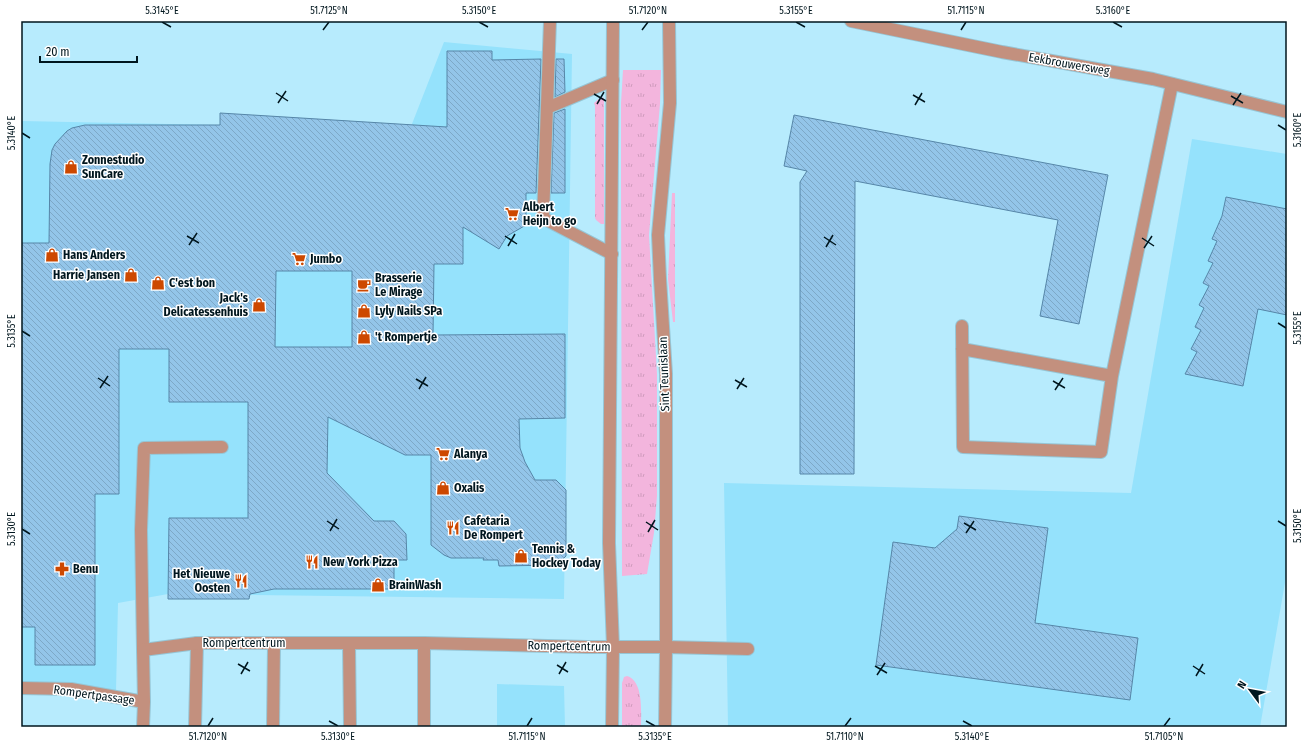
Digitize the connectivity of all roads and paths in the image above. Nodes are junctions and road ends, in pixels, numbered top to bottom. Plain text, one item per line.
1 (550, 21) edge
2 (613, 21) edge
3 (669, 21) edge
4 (851, 21) edge
5 (613, 80) junction
6 (1172, 84) junction
7 (547, 108) junction
8 (1287, 112) edge
9 (612, 254) junction
10 (962, 326) dead end
11 (962, 349) junction
12 (1112, 376) junction
13 (222, 447) dead end
14 (197, 643) junction
15 (274, 643) junction
16 (349, 643) junction
17 (424, 643) junction
18 (613, 647) junction
19 (666, 647) junction
20 (748, 649) dead end
21 (143, 650) junction
22 (21, 688) edge
23 (144, 702) junction
24 (143, 727) edge
25 (195, 727) edge
26 (273, 727) edge
27 (350, 727) edge
28 (424, 727) edge
29 (612, 727) edge
30 (665, 727) edge

1 - 7 street
2 - 5 street
3 - 19 street, Sint Teunislaan
4 - 6 street, Eekbrouwersweg
5 - 7 street
5 - 9 street
6 - 8 street, Eekbrouwersweg
6 - 12 street
7 - 9 street
9 - 18 street
10 - 11 street
11 - 12 street
11 - 12 street
13 - 21 street
14 - 15 street, Rompertcentrum
14 - 21 street, Rompertcentrum
14 - 25 street
15 - 16 street, Rompertcentrum
15 - 26 street
16 - 17 street, Rompertcentrum
16 - 27 street
17 - 18 street, Rompertcentrum
17 - 28 street
18 - 19 street, Rompertcentrum
18 - 29 street
19 - 20 street, Rompertcentrum
19 - 30 street, Sint Teunislaan
21 - 23 street
22 - 23 street, Rompertpassage
23 - 24 street

